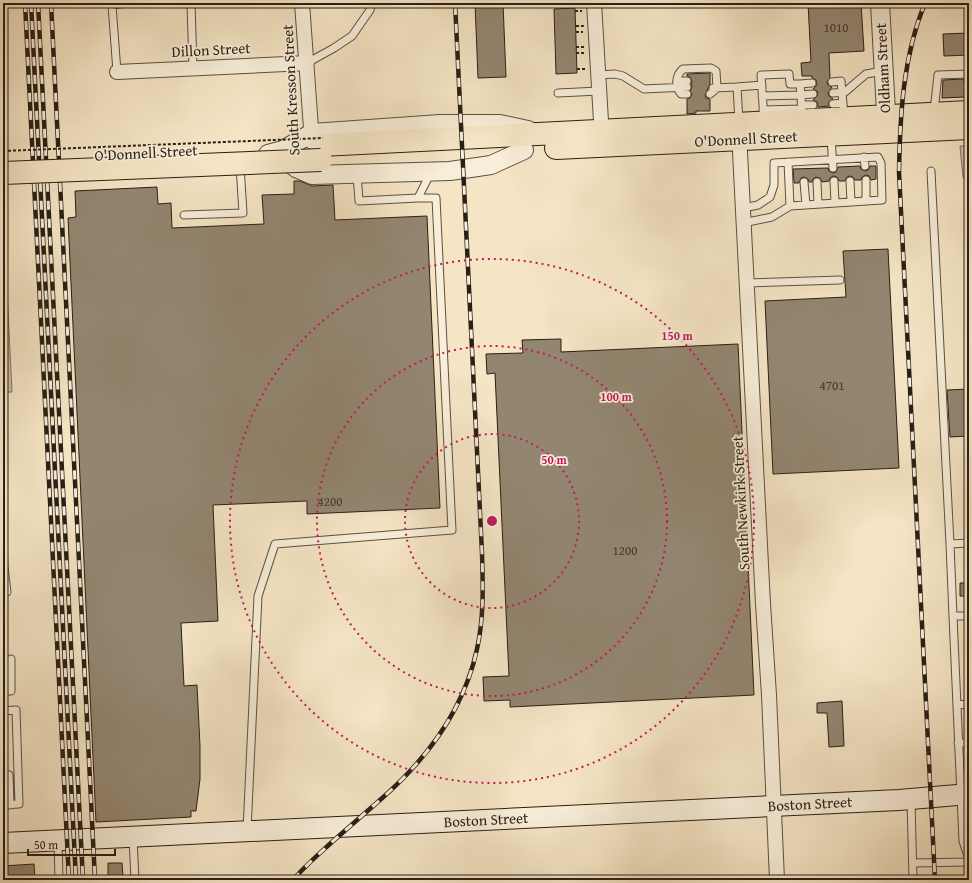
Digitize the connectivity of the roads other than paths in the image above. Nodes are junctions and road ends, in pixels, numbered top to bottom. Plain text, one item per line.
1 (127, 3) edge
2 (191, 3) edge
3 (302, 3) edge
4 (372, 3) edge
5 (594, 3) edge
6 (880, 3) edge
7 (307, 62) junction
8 (193, 68) junction
9 (884, 71) junction
10 (117, 72) joint
11 (969, 74) edge
12 (598, 75) junction
13 (832, 82) dead end
14 (812, 83) dead end
15 (800, 84) junction
16 (762, 85) junction
17 (737, 87) junction
18 (676, 88) junction
19 (599, 91) junction
20 (842, 92) junction
21 (558, 93) dead end
22 (832, 93) dead end
23 (813, 94) dead end
24 (801, 95) junction
25 (762, 96) junction
26 (969, 112) edge
27 (764, 116) junction
28 (819, 119) junction
29 (933, 122) junction
30 (887, 124) junction
31 (969, 128) edge
32 (739, 131) junction
33 (602, 138) junction
34 (318, 150) junction
35 (524, 150) junction
36 (268, 154) junction
37 (239, 155) junction
38 (864, 157) junction
39 (851, 158) junction
40 (832, 159) junction
41 (816, 160) junction
42 (3, 161) edge
43 (803, 161) junction
44 (788, 162) junction
45 (865, 166) dead end
46 (850, 167) dead end
47 (816, 168) dead end
48 (833, 168) dead end
49 (803, 169) dead end
50 (931, 171) dead end
51 (431, 172) junction
52 (3, 173) edge
53 (357, 174) junction
54 (850, 180) dead end
55 (866, 180) dead end
56 (834, 181) dead end
57 (804, 182) dead end
58 (817, 182) dead end
59 (418, 198) junction
60 (866, 201) junction
61 (851, 202) junction
62 (818, 204) junction
63 (835, 204) junction
64 (806, 205) junction
65 (790, 206) junction
66 (743, 208) junction
67 (184, 215) dead end
68 (743, 223) junction
69 (840, 280) dead end
70 (746, 283) junction
71 (3, 541) edge
72 (969, 543) edge
73 (950, 544) junction
74 (4, 567) edge
75 (4, 575) edge
76 (7, 592) dead end
77 (953, 616) junction
78 (969, 616) edge
79 (11, 659) dead end
80 (3, 674) edge
81 (11, 680) junction
82 (3, 691) edge
83 (969, 704) edge
84 (956, 705) junction
85 (3, 711) edge
86 (969, 742) edge
87 (958, 743) junction
88 (3, 775) edge
89 (965, 795) edge
90 (911, 799) junction
91 (7, 805) edge
92 (774, 806) junction
93 (247, 832) junction
94 (133, 837) junction
95 (58, 841) junction
96 (3, 843) edge
97 (969, 858) edge
98 (969, 862) edge
99 (913, 863) junction
100 (59, 880) edge
101 (135, 880) edge
102 (587, 880) edge
103 (668, 880) edge
104 (777, 880) edge
105 (913, 880) edge

1 - 10 lane
2 - 8 lane
3 - 7 street, South Kresson Street
4 - 7 lane
5 - 12 street
6 - 9 street, Oldham Street
7 - 8 street, Dillon Street
7 - 34 street, South Kresson Street
8 - 10 street, Dillon Street
9 - 20 lane
9 - 30 street, Oldham Street
11 - 29 lane
12 - 18 lane
12 - 19 street
13 - 20 lane
14 - 15 lane
15 - 16 lane
15 - 24 lane
16 - 17 lane
16 - 25 lane
17 - 18 lane
17 - 32 lane
18 - 18 lane
19 - 21 lane
19 - 33 street
20 - 22 lane
20 - 28 lane
23 - 24 lane
24 - 25 lane
24 - 28 lane
25 - 27 lane
26 - 29 main road, O'Donnell Street
27 - 28 main road, O'Donnell Street
27 - 32 main road, O'Donnell Street
28 - 30 main road, O'Donnell Street
28 - 32 main road, O'Donnell Street
28 - 40 lane
29 - 30 main road, O'Donnell Street
29 - 31 main road, O'Donnell Street
32 - 33 main road, O'Donnell Street
32 - 66 street, South Newkirk Street
33 - 34 main road, O'Donnell Street
33 - 35 main road, O'Donnell Street
34 - 35 main road, O'Donnell Street
34 - 36 street, O'Donnell Street
34 - 36 street, O'Donnell Street
34 - 42 main road, O'Donnell Street
34 - 52 main road, O'Donnell Street, bridge
34 - 53 street, O'Donnell Street
35 - 51 street, O'Donnell Street
36 - 37 street, O'Donnell Street
37 - 42 street, O'Donnell Street
37 - 67 lane
38 - 39 lane
38 - 45 lane
38 - 60 lane
39 - 40 lane
39 - 46 lane
40 - 41 lane
40 - 48 lane
41 - 43 lane
41 - 47 lane
43 - 44 lane
43 - 49 lane
44 - 65 lane
44 - 66 lane
50 - 73 lane
51 - 53 street, O'Donnell Street
51 - 59 lane
53 - 59 lane
54 - 61 lane
55 - 60 lane
56 - 63 lane
57 - 64 lane
58 - 62 lane
59 - 93 lane
60 - 61 lane
61 - 63 lane
62 - 63 lane
62 - 64 lane
64 - 65 lane
65 - 68 lane
66 - 68 street, South Newkirk Street
68 - 70 street, South Newkirk Street
69 - 70 lane
70 - 92 street, South Newkirk Street
71 - 74 lane
72 - 73 lane
73 - 77 lane
74 - 75 lane
75 - 76 lane
77 - 78 lane
77 - 84 lane
79 - 81 lane
80 - 81 lane
81 - 82 lane
83 - 84 lane
84 - 87 lane
85 - 91 lane
86 - 87 lane
87 - 89 lane
88 - 91 lane
89 - 90 main road, Boston Street
89 - 97 lane
90 - 92 main road, Boston Street
90 - 99 lane
92 - 93 main road, Boston Street
92 - 104 street, South Newkirk Street
93 - 94 main road, Boston Street
94 - 95 main road, Boston Street
94 - 101 lane
95 - 96 main road, Boston Street
95 - 100 lane
98 - 99 lane
99 - 105 lane
102 - 103 lane

